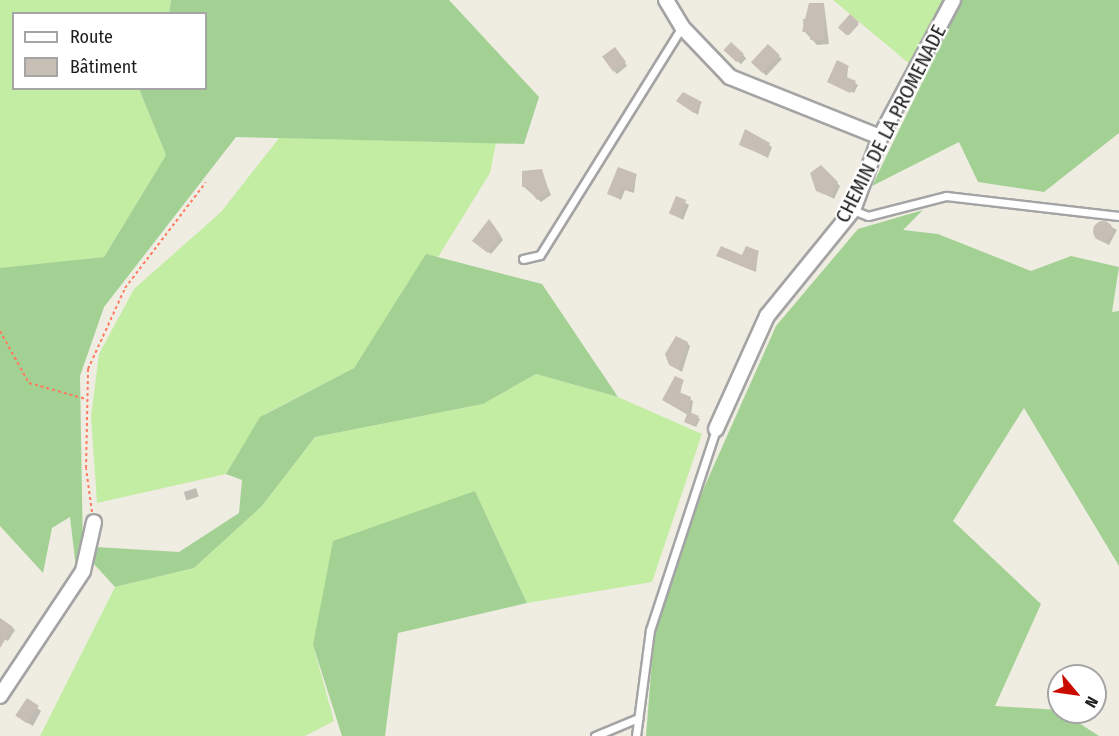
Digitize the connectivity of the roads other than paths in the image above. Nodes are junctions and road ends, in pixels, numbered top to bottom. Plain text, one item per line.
1 (666, 0) edge
2 (953, 0) edge
3 (682, 27) junction
4 (880, 137) junction
5 (853, 210) junction
6 (1119, 216) edge
7 (523, 259) dead end
8 (716, 429) joint
9 (94, 522) road end
10 (0, 696) edge
11 (638, 718) junction
12 (595, 736) edge
13 (636, 736) edge

1 - 3 street
2 - 4 street, CHEMIN DE LA PROMENADE
3 - 4 street
3 - 7 lane
4 - 5 street, CHEMIN DE LA PROMENADE
5 - 6 lane
5 - 8 street, CHEMIN DE LA PROMENADE
8 - 11 lane
9 - 10 street
11 - 12 lane
11 - 13 lane

